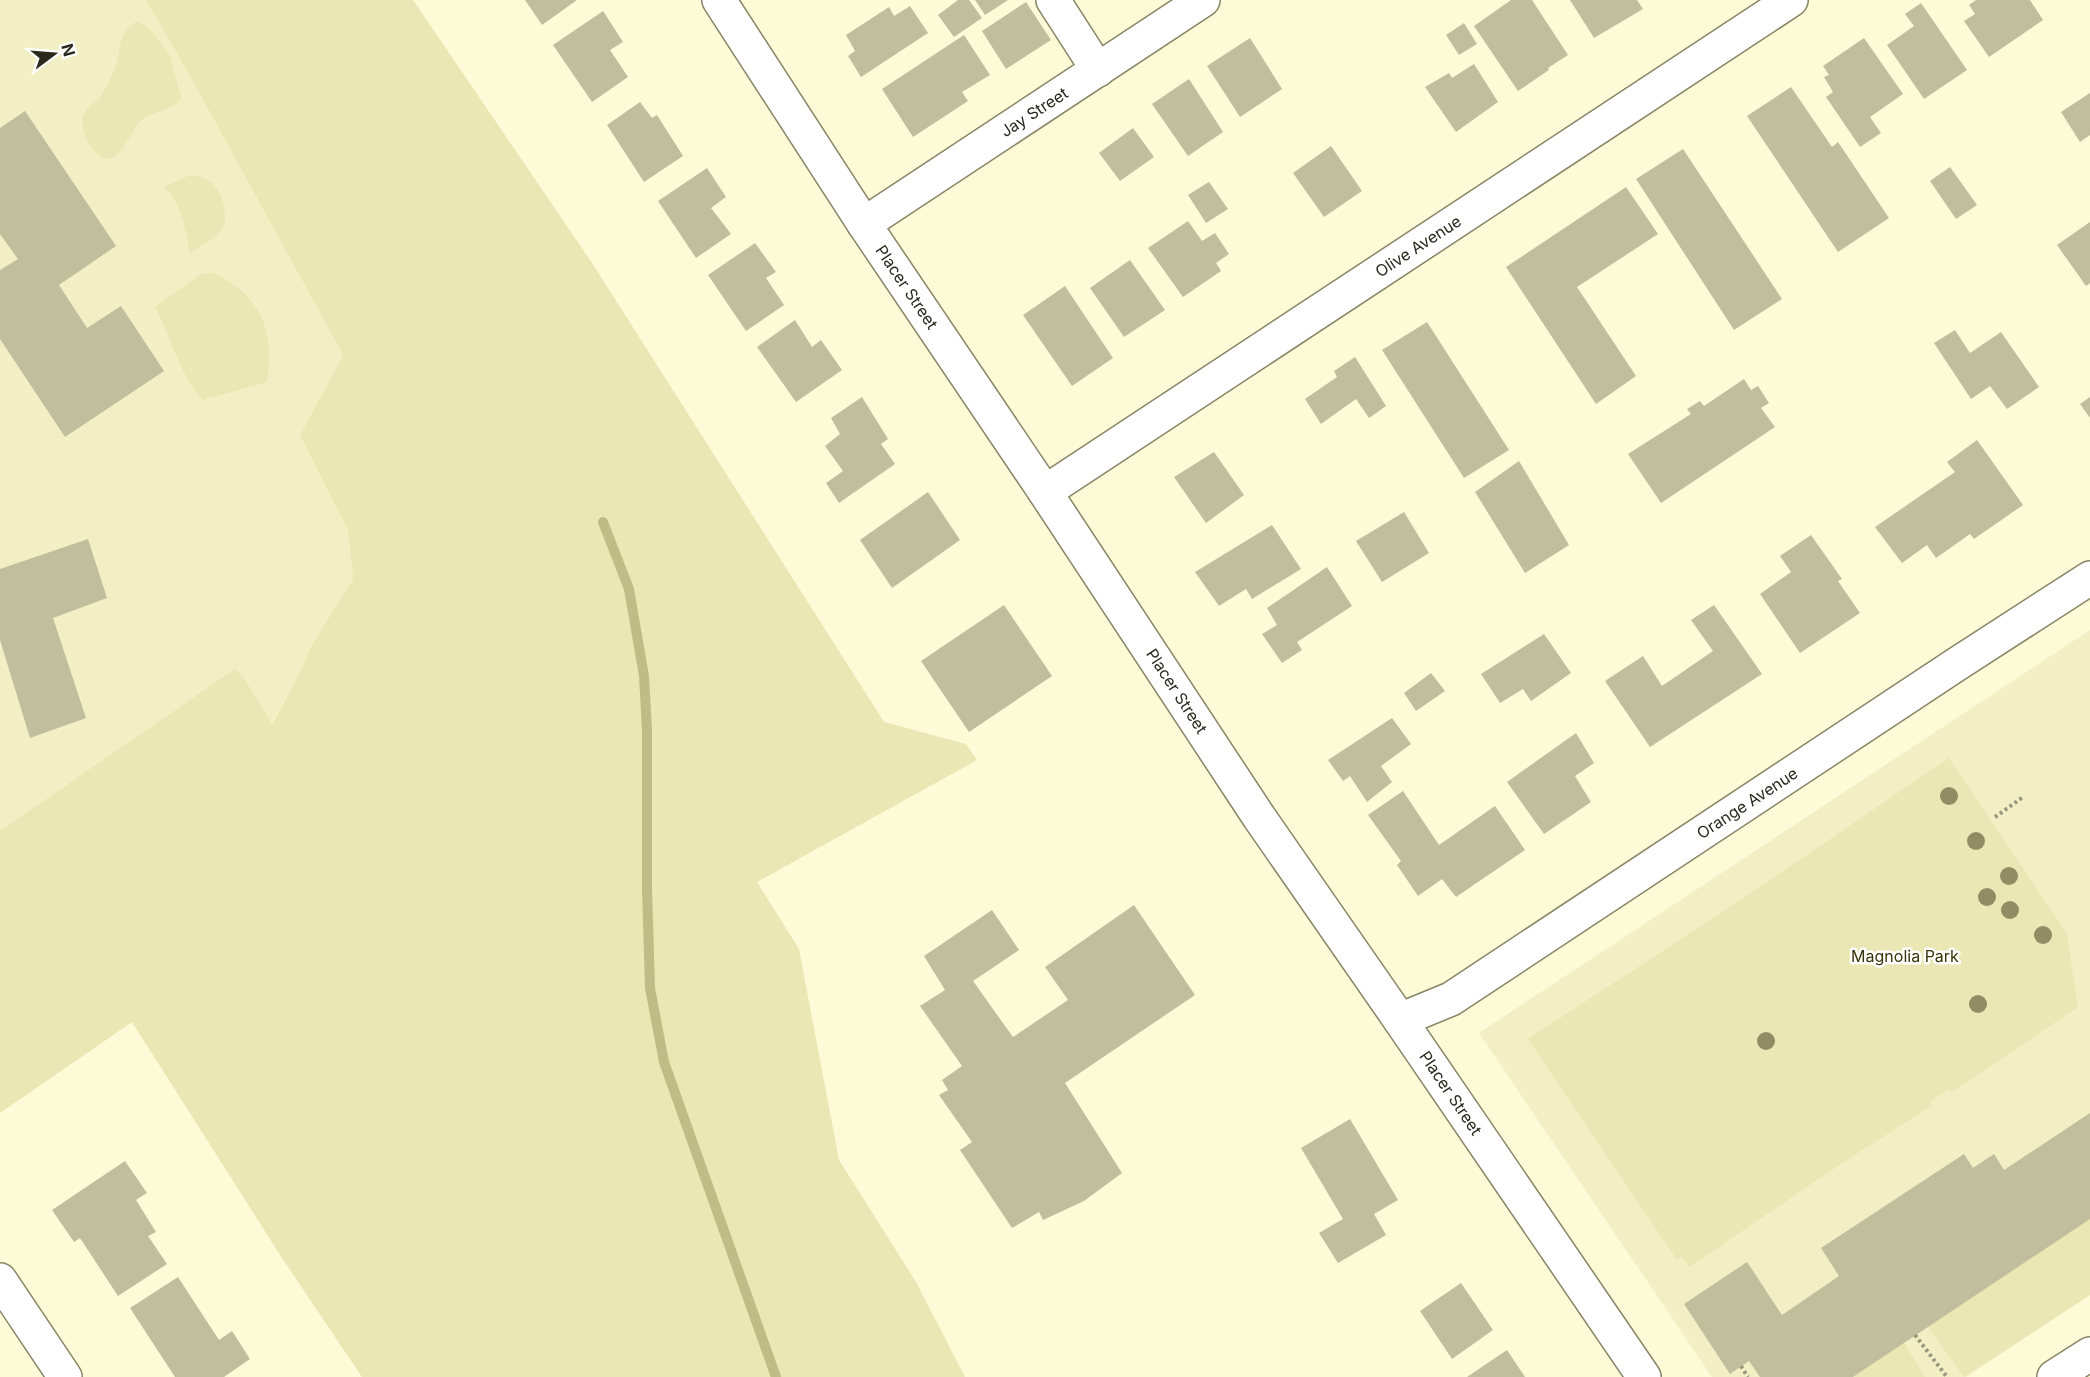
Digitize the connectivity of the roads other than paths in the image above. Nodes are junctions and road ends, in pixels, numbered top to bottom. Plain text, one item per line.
1 (719, 0) edge
2 (1053, 0) edge
3 (1203, 0) edge
4 (1791, 0) edge
5 (1098, 70) junction
6 (864, 224) junction
7 (1045, 492) junction
8 (2090, 578) edge
9 (1400, 1020) junction
10 (0, 1280) edge
11 (2090, 1354) edge
12 (65, 1377) edge
13 (1644, 1377) edge
14 (2054, 1377) edge

1 - 6 street, Placer Street
2 - 5 street
3 - 5 street, Jay Street
4 - 7 street, Olive Avenue
5 - 6 street, Jay Street
6 - 7 street, Placer Street
7 - 9 street, Placer Street
8 - 9 street, Orange Avenue
9 - 13 street, Placer Street
10 - 12 street
11 - 14 street

